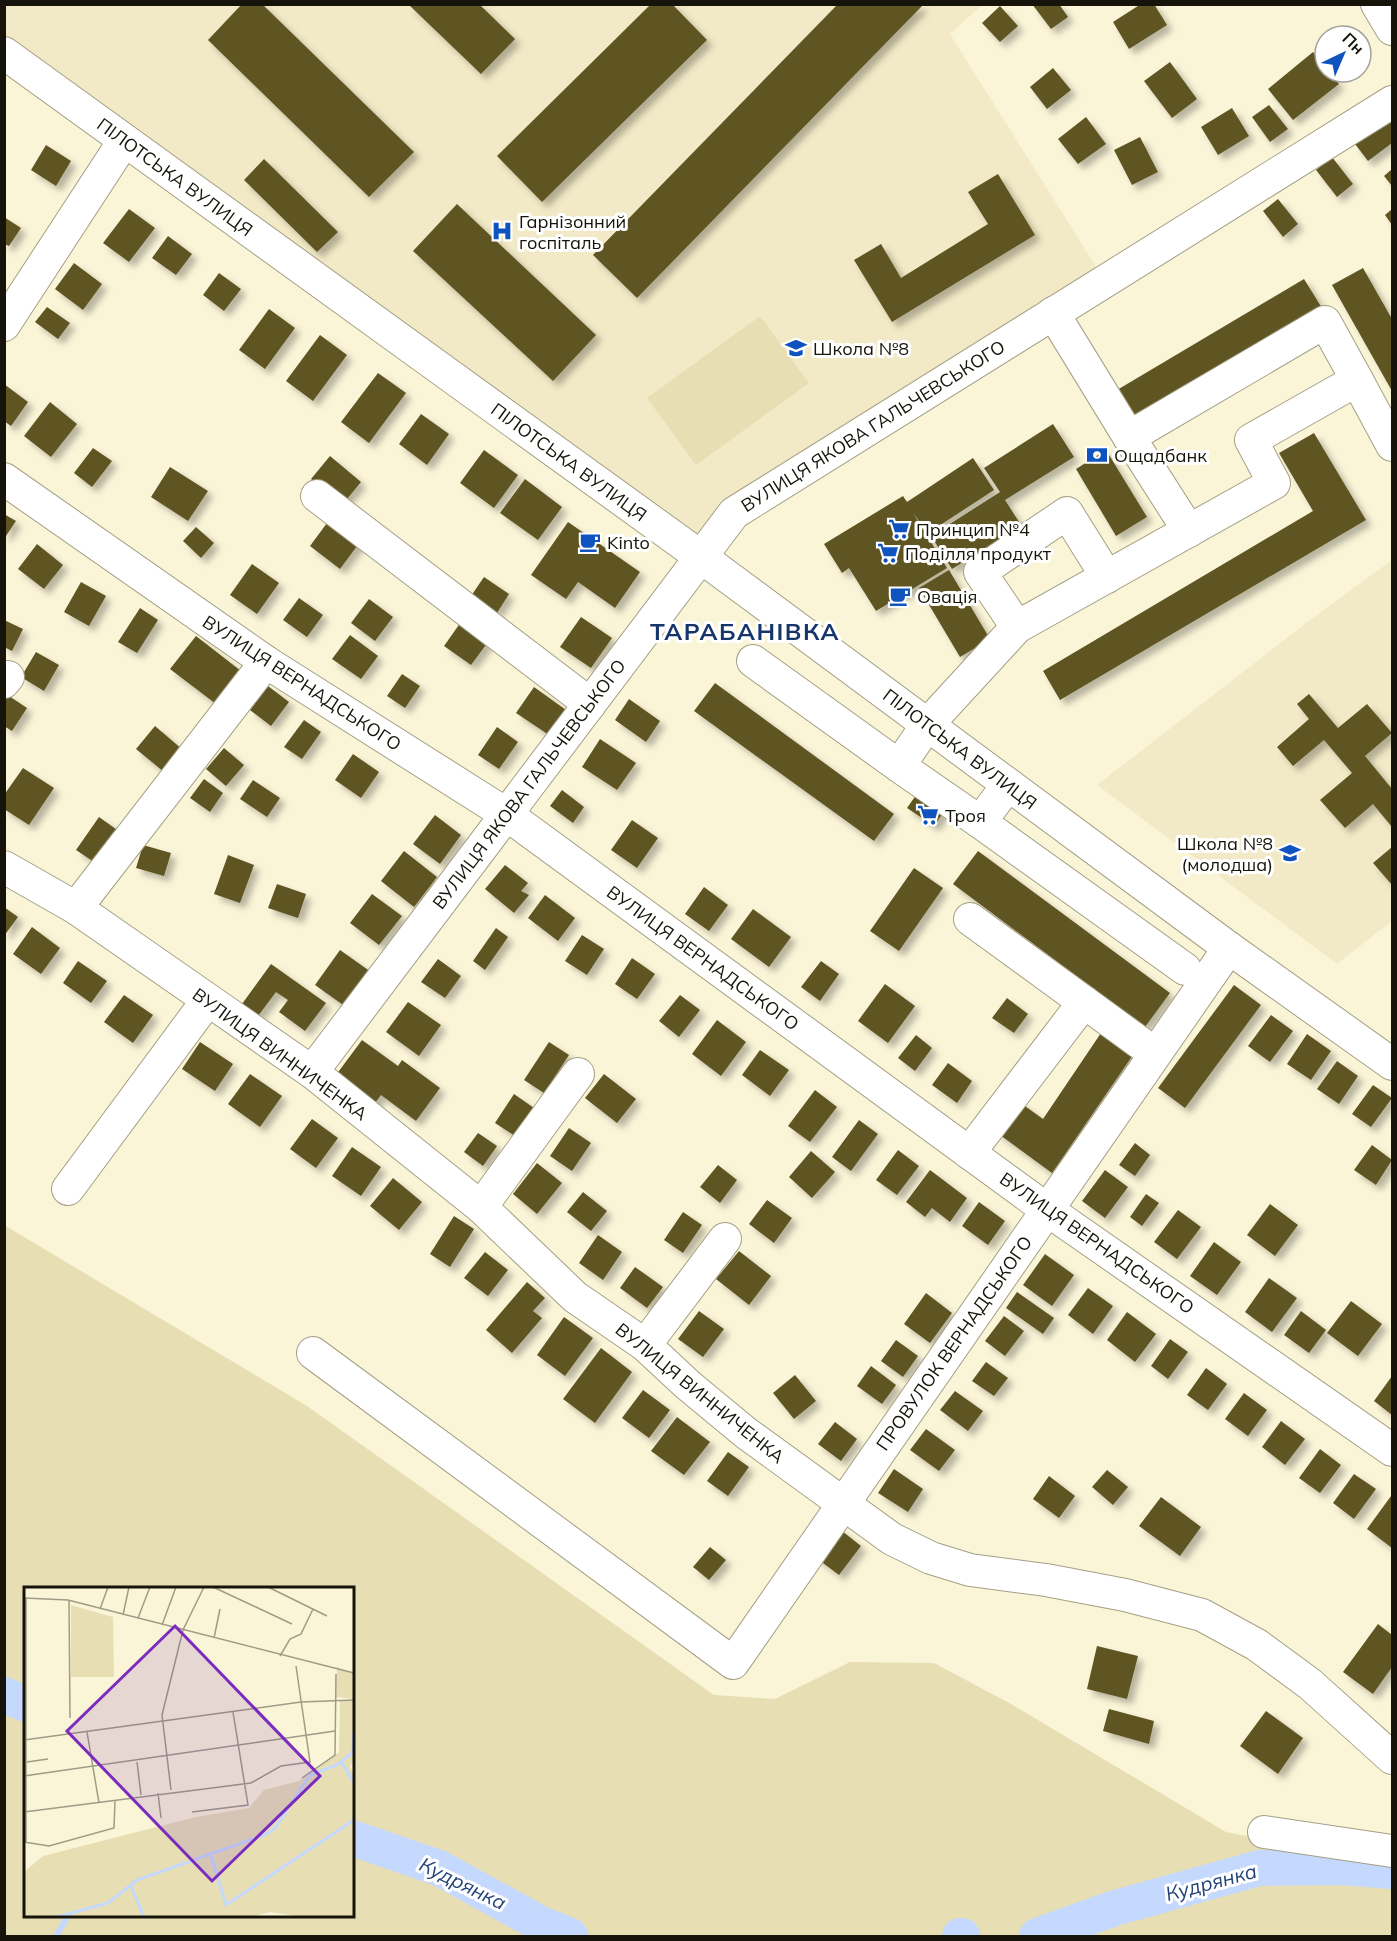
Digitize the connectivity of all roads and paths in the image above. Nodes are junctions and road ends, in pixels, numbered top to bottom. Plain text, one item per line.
1 (1377, 4) edge
2 (1392, 29) edge
3 (4, 52) edge
4 (1392, 102) edge
5 (124, 141) junction
6 (1053, 314) junction
7 (4, 325) edge
8 (1357, 380) junction
9 (1130, 437) junction
10 (1392, 445) edge
11 (4, 479) edge
12 (316, 496) dead end
13 (1189, 531) junction
14 (701, 557) junction
15 (1107, 577) junction
16 (1017, 627) junction
17 (753, 661) dead end
18 (266, 662) junction
19 (590, 704) junction
20 (927, 725) junction
21 (899, 766) junction
22 (1008, 785) junction
23 (506, 814) junction
24 (980, 822) junction
25 (4, 867) edge
26 (1152, 891) junction
27 (76, 908) junction
28 (970, 919) dead end
29 (1127, 926) junction
30 (1229, 948) junction
31 (1185, 969) dead end
32 (207, 1001) junction
33 (1084, 1002) junction
34 (1154, 1053) junction
35 (1392, 1065) edge
36 (312, 1072) junction
37 (578, 1074) dead end
38 (969, 1152) junction
39 (68, 1189) dead end
40 (481, 1207) junction
41 (1046, 1209) junction
42 (725, 1239) dead end
43 (645, 1345) junction
44 (313, 1353) dead end
45 (1392, 1450) edge
46 (844, 1502) junction
47 (1392, 1758) edge
48 (1264, 1832) dead end
49 (1392, 1851) edge

1 - 2 street
3 - 5 street, ПІЛОТСЬКА ВУЛИЦЯ
4 - 6 street, ВУЛИЦЯ ЯКОВА ГАЛЬЧЕВСЬКОГО
5 - 7 street
5 - 14 street, ПІЛОТСЬКА ВУЛИЦЯ
6 - 9 street
6 - 14 street, ВУЛИЦЯ ЯКОВА ГАЛЬЧЕВСЬКОГО
8 - 9 street
8 - 10 street
8 - 13 street
9 - 13 street
11 - 18 street, ВУЛИЦЯ ВЕРНАДСЬКОГО
12 - 19 street
13 - 15 street
14 - 19 street, ВУЛИЦЯ ЯКОВА ГАЛЬЧЕВСЬКОГО
14 - 20 street, ПІЛОТСЬКА ВУЛИЦЯ
15 - 16 street
15 - 16 street
16 - 20 street
17 - 21 street
18 - 23 street, ВУЛИЦЯ ВЕРНАДСЬКОГО
18 - 27 street
19 - 23 street, ВУЛИЦЯ ЯКОВА ГАЛЬЧЕВСЬКОГО
20 - 21 street
20 - 22 street, ПІЛОТСЬКА ВУЛИЦЯ
21 - 24 street
22 - 24 street
22 - 26 street, ПІЛОТСЬКА ВУЛИЦЯ
23 - 36 street, ВУЛИЦЯ ЯКОВА ГАЛЬЧЕВСЬКОГО
23 - 38 street, ВУЛИЦЯ ВЕРНАДСЬКОГО
24 - 29 street
25 - 27 street, ВУЛИЦЯ ВИННИЧЕНКА
26 - 29 street
26 - 30 street, ПІЛОТСЬКА ВУЛИЦЯ
27 - 32 street, ВУЛИЦЯ ВИННИЧЕНКА
28 - 33 street
29 - 31 street
30 - 34 street, ПРОВУЛОК ВЕРНАДСЬКОГО
30 - 35 street, ПІЛОТСЬКА ВУЛИЦЯ
32 - 36 street, ВУЛИЦЯ ВИННИЧЕНКА
32 - 39 street
33 - 34 street
33 - 38 street
34 - 41 street, ПРОВУЛОК ВЕРНАДСЬКОГО
36 - 40 street, ВУЛИЦЯ ВИННИЧЕНКА
37 - 40 street
38 - 41 street, ВУЛИЦЯ ВЕРНАДСЬКОГО
40 - 43 street, ВУЛИЦЯ ВИННИЧЕНКА
41 - 45 street, ВУЛИЦЯ ВЕРНАДСЬКОГО
41 - 46 street, ПРОВУЛОК ВЕРНАДСЬКОГО
42 - 43 street
43 - 46 street, ВУЛИЦЯ ВИННИЧЕНКА
44 - 46 street, ПРОВУЛОК ВЕРНАДСЬКОГО
46 - 47 street, ВУЛИЦЯ ВИННИЧЕНКА
48 - 49 street

